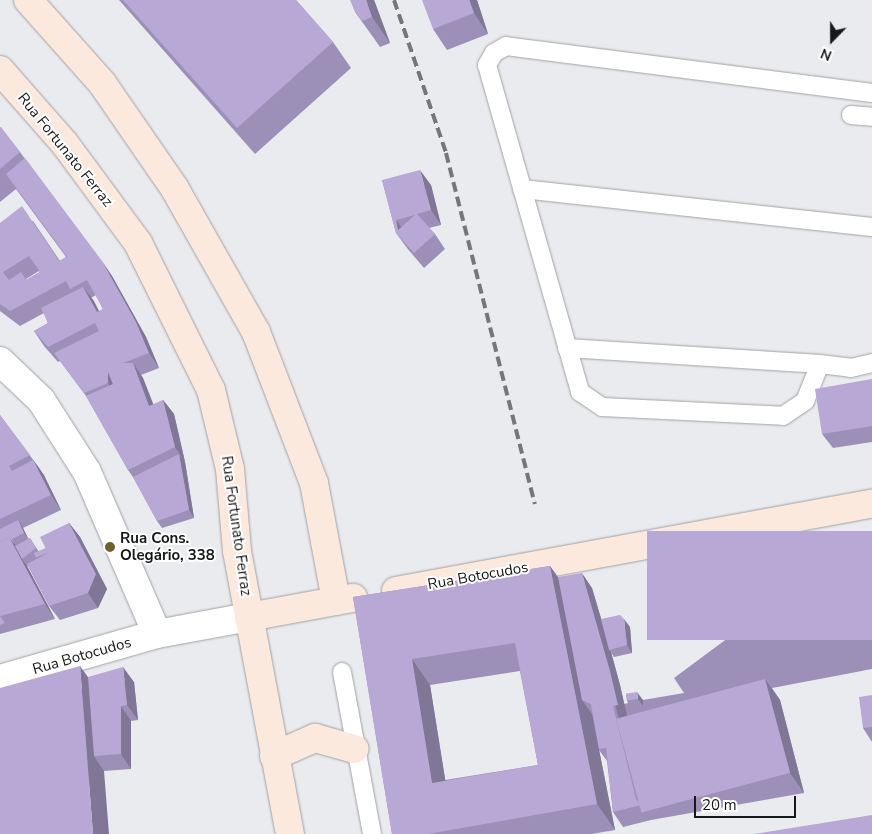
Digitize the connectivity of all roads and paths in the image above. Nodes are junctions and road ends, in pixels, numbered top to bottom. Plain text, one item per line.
1 (28, 0) edge
2 (0, 70) edge
3 (872, 92) edge
4 (852, 115) dead end
5 (872, 117) edge
6 (522, 189) junction
7 (872, 227) edge
8 (567, 348) junction
9 (0, 362) edge
10 (872, 363) edge
11 (820, 364) junction
12 (872, 504) edge
13 (336, 601) junction
14 (249, 617) junction
15 (157, 634) junction
16 (342, 672) dead end
17 (0, 679) edge
18 (355, 749) junction
19 (274, 756) junction
20 (290, 834) edge
21 (372, 834) edge

1 - 13 street
2 - 14 street, Rua Fortunato Ferraz
3 - 6 lane
4 - 5 lane
6 - 7 lane
6 - 8 lane
8 - 11 lane
8 - 11 lane
9 - 15 street
10 - 11 lane
12 - 13 street, Rua Botocudos
13 - 14 street, Rua Botocudos
14 - 15 street, Rua Botocudos
14 - 19 street, Rua Fortunato Ferraz
15 - 17 street, Rua Botocudos
16 - 18 lane
18 - 19 street
18 - 21 lane
19 - 20 street, Rua Fortunato Ferraz

